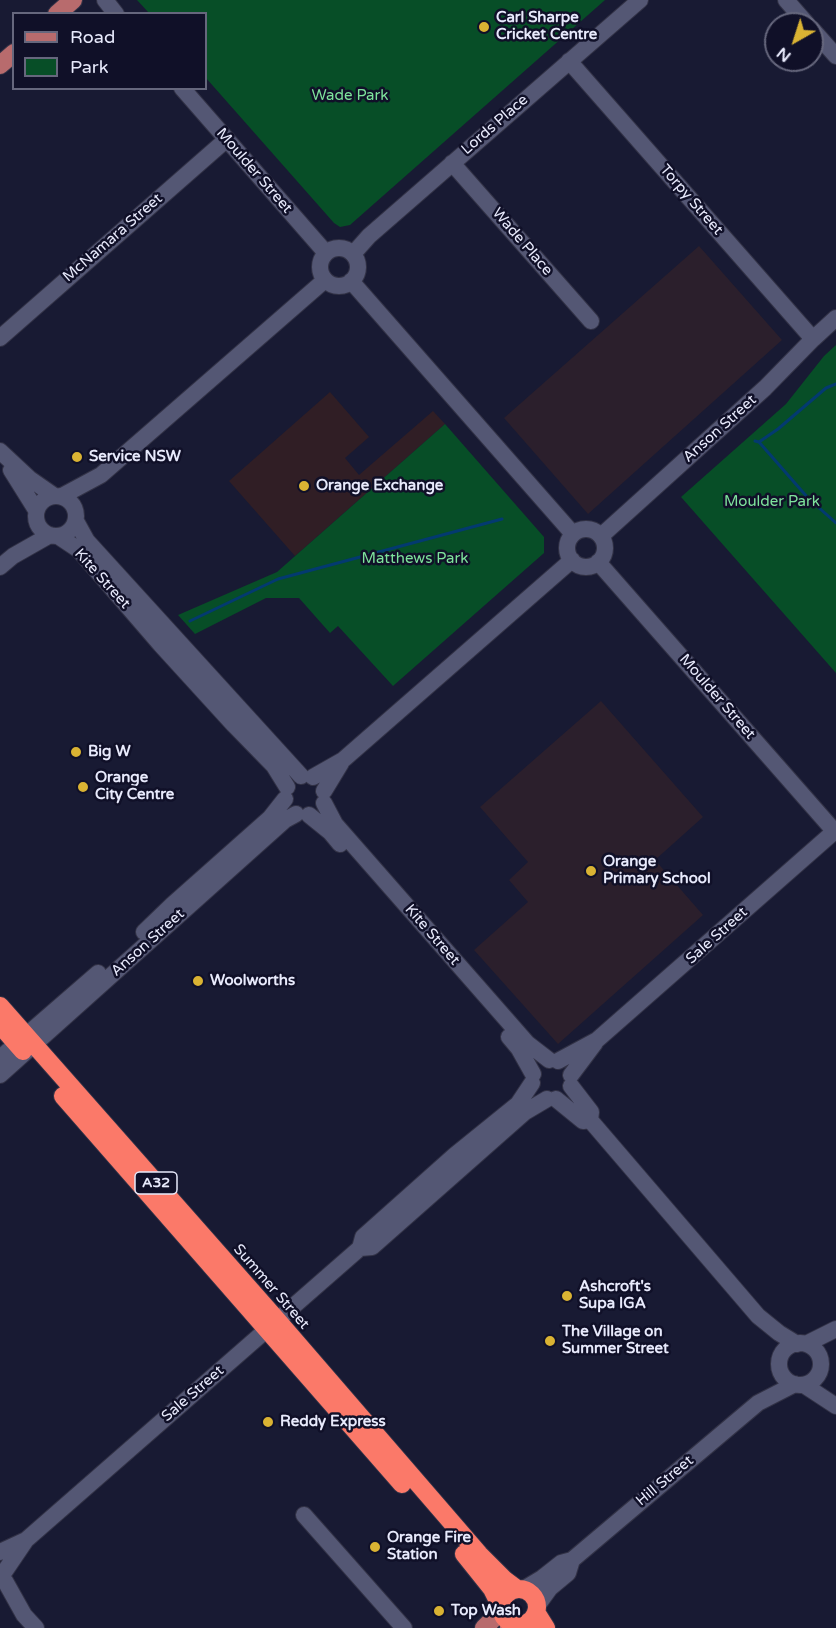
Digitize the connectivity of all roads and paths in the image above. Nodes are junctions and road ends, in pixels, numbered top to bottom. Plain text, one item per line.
1 (73, 0) edge
2 (105, 0) edge
3 (640, 0) edge
4 (786, 0) edge
5 (59, 12) edge
6 (114, 12) edge
7 (796, 12) edge
8 (824, 42) edge
9 (12, 55) edge
10 (836, 56) edge
11 (569, 61) junction
12 (0, 65) edge
13 (184, 90) edge
14 (227, 139) junction
15 (452, 163) junction
16 (326, 253) junction
17 (353, 254) junction
18 (325, 280) junction
19 (351, 281) junction
20 (836, 318) edge
21 (591, 321) dead end
22 (0, 338) edge
23 (813, 339) junction
24 (0, 453) edge
25 (101, 475) junction
26 (58, 496) junction
27 (36, 515) junction
28 (76, 516) junction
29 (573, 534) junction
30 (54, 536) junction
31 (601, 536) junction
32 (572, 560) junction
33 (6, 562) edge
34 (598, 562) junction
35 (343, 760) junction
36 (307, 777) junction
37 (286, 793) junction
38 (324, 797) junction
39 (303, 815) junction
40 (836, 832) edge
41 (0, 1006) edge
42 (0, 1025) edge
43 (597, 1040) junction
44 (25, 1044) junction
45 (0, 1058) edge
46 (554, 1060) junction
47 (0, 1075) edge
48 (532, 1079) junction
49 (571, 1081) junction
50 (552, 1099) junction
51 (590, 1120) junction
52 (360, 1248) junction
53 (758, 1316) junction
54 (272, 1325) junction
55 (836, 1329) edge
56 (836, 1336) edge
57 (801, 1344) junction
58 (780, 1362) junction
59 (820, 1364) junction
60 (800, 1385) junction
61 (758, 1403) junction
62 (836, 1406) edge
63 (304, 1515) dead end
64 (26, 1540) junction
65 (0, 1552) edge
66 (572, 1560) junction
67 (3, 1575) edge
68 (520, 1589) junction
69 (0, 1599) edge
70 (501, 1609) junction
71 (536, 1609) junction
72 (24, 1615) junction
73 (516, 1626) edge
74 (36, 1628) edge
75 (404, 1628) edge
76 (484, 1628) edge
77 (546, 1628) edge

1 - 5 main road
2 - 6 street
3 - 11 street, Lords Place
4 - 7 street
8 - 10 street
9 - 12 main road
11 - 15 street, Lords Place
11 - 23 street, Torpy Street
13 - 14 street, Moulder Street
14 - 16 street, Moulder Street
14 - 22 street, McNamara Street
15 - 17 street, Lords Place
15 - 21 street, Wade Place
16 - 17 street
16 - 18 street
17 - 19 street
18 - 19 street
18 - 25 street
19 - 29 street
20 - 23 street, Anson Street
23 - 31 street, Anson Street
24 - 26 street
24 - 27 street
25 - 26 street
25 - 28 street
26 - 27 street
26 - 28 street
27 - 30 street
27 - 33 street
28 - 30 street
28 - 36 street, Kite Street
29 - 31 street
29 - 32 street
30 - 33 street
30 - 37 street, Kite Street
31 - 34 street
32 - 34 street
32 - 35 street
34 - 40 street, Moulder Street
35 - 36 street
35 - 38 street
36 - 37 street
36 - 38 street
37 - 39 street
37 - 44 street, Anson Street
38 - 39 street
38 - 46 street, Kite Street
39 - 44 street, Anson Street
39 - 48 street, Kite Street
40 - 43 street, Sale Street
41 - 44 highway, Summer Street / A32
42 - 44 highway, Summer Street / A32
43 - 46 street, Sale Street
43 - 49 street, Sale Street
44 - 45 street, Anson Street
44 - 47 street, Anson Street
44 - 54 highway, Summer Street / A32
46 - 48 street
46 - 49 street
48 - 50 street
48 - 52 street, Sale Street
49 - 50 street
49 - 51 street
50 - 51 street
50 - 52 street, Sale Street
51 - 53 street
52 - 54 street, Sale Street
53 - 57 street
53 - 58 street
54 - 64 street, Sale Street
54 - 68 highway, Summer Street / A32
54 - 70 highway, Summer Street / A32
55 - 57 street
56 - 59 street
57 - 58 street
57 - 59 street
58 - 60 street
58 - 61 street, Hill Street
59 - 60 street
59 - 62 street
60 - 61 street, Hill Street
60 - 62 street
61 - 66 street, Hill Street
63 - 75 street
64 - 65 street, Sale Street
64 - 67 street, Sale Street
66 - 68 street, Hill Street
66 - 71 street, Hill Street
67 - 72 street
68 - 70 highway
68 - 71 highway, A32
69 - 72 street
70 - 73 highway, A32
70 - 76 main road
71 - 73 highway, A32
71 - 77 highway, A32
72 - 74 street

